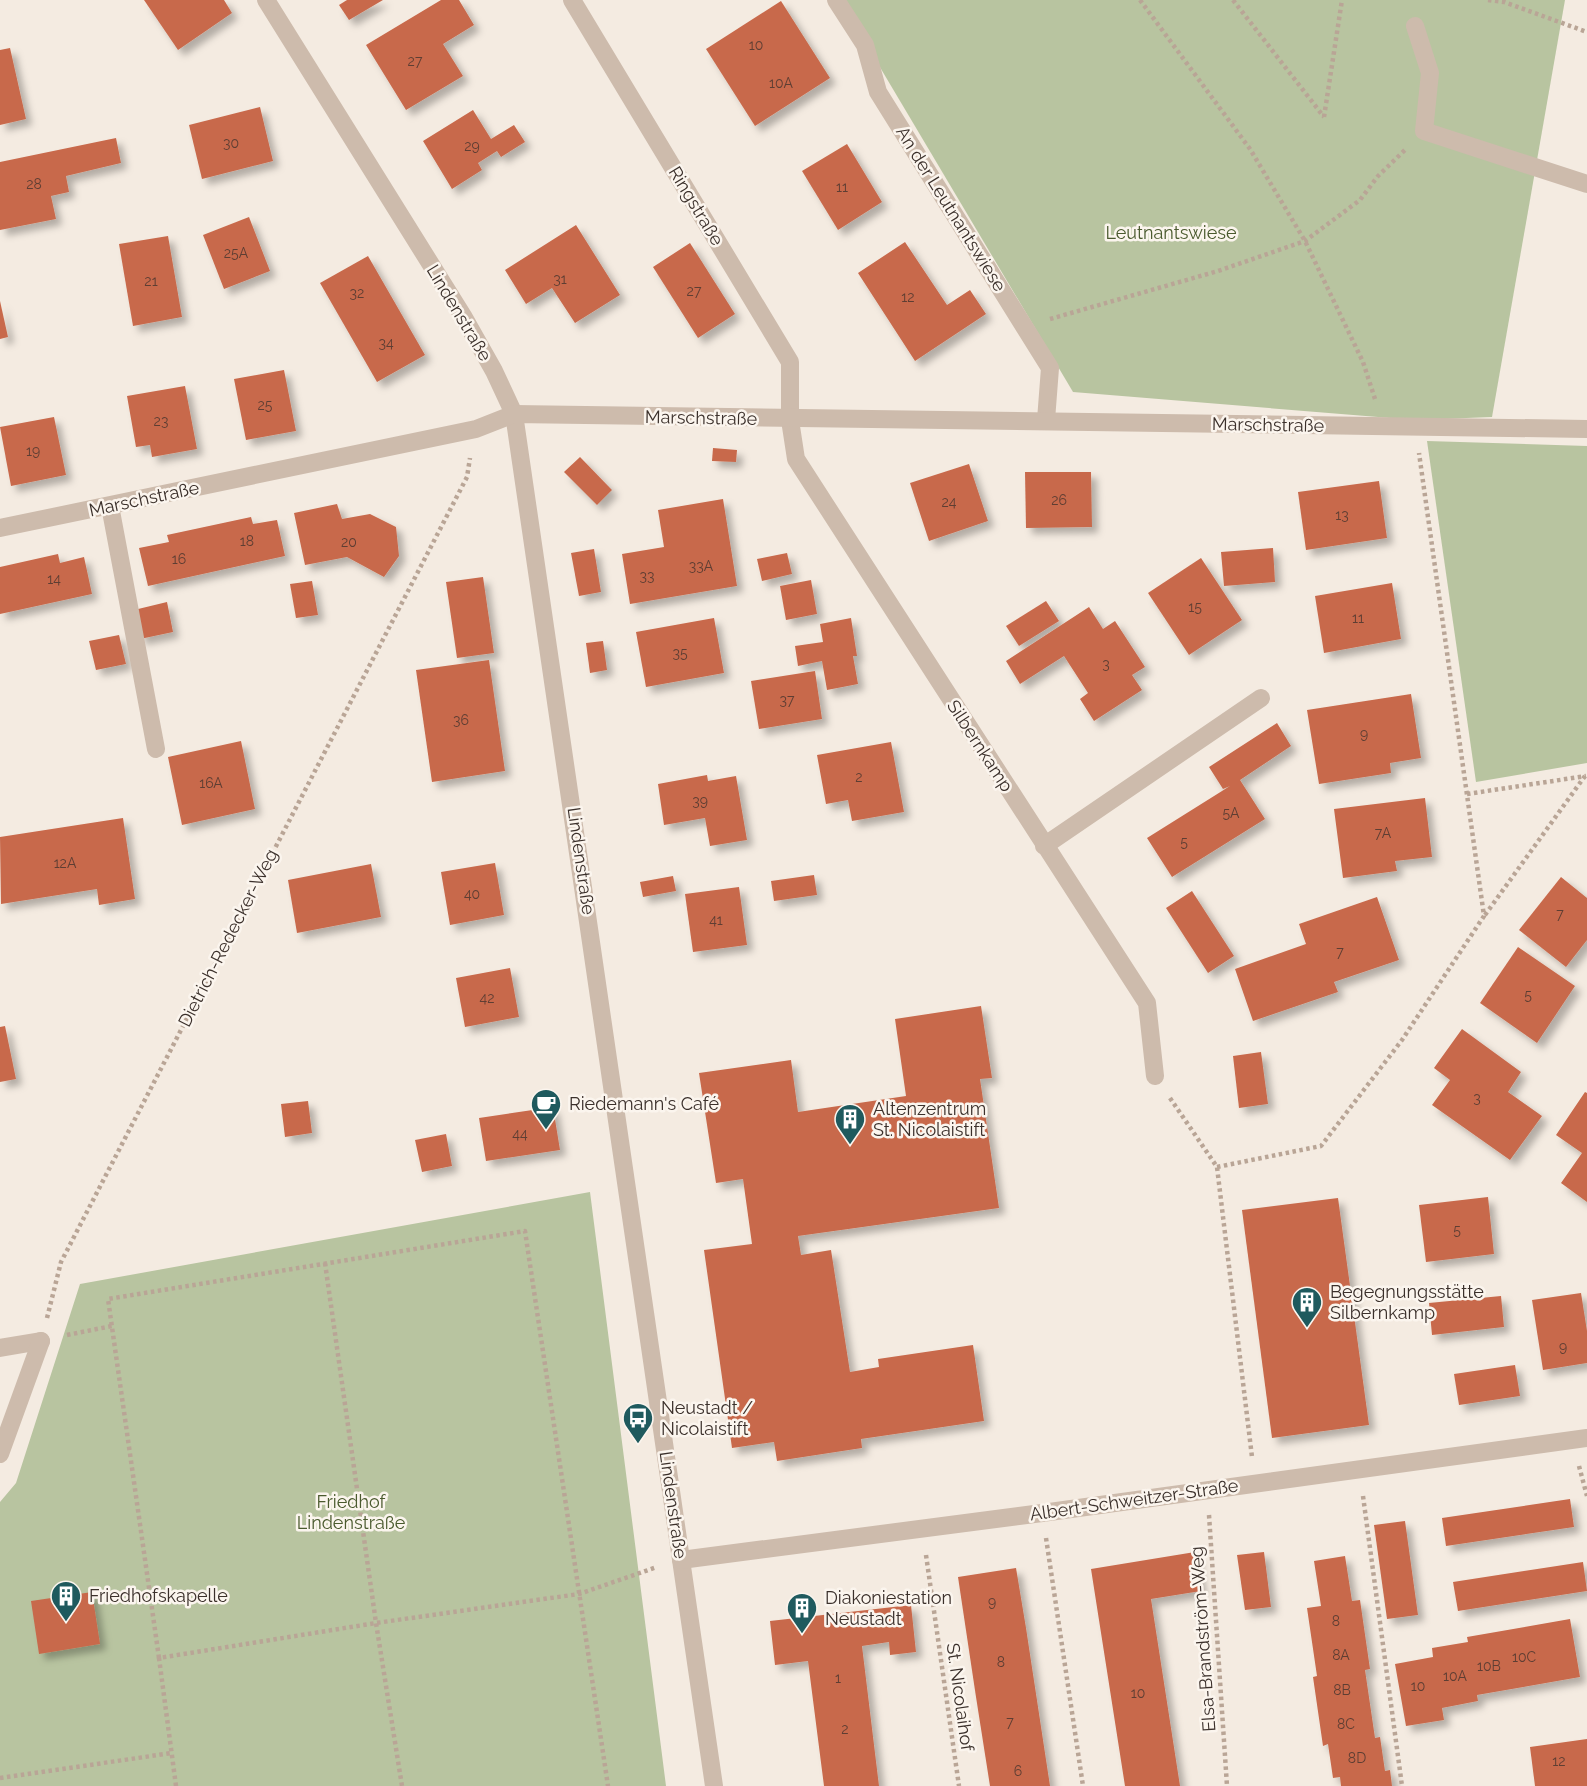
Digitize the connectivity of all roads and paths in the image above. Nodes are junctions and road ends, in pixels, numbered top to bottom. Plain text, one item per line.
1 (266, 0) edge
2 (572, 0) edge
3 (836, 0) edge
4 (1140, 0) edge
5 (1233, 0) edge
6 (1342, 0) edge
7 (1488, 0) edge
8 (1415, 26) dead end
9 (1587, 32) edge
10 (1424, 131) junction
11 (1587, 184) edge
12 (1304, 242) junction
13 (1025, 326) junction
14 (514, 414) junction
15 (790, 420) junction
16 (1046, 420) junction
17 (1384, 427) junction
18 (1415, 428) junction
19 (476, 429) junction
20 (1587, 429) edge
21 (110, 506) junction
22 (0, 527) edge
23 (1261, 698) dead end
24 (156, 749) dead end
25 (1586, 776) edge
26 (1467, 794) junction
27 (1044, 846) junction
28 (1484, 916) junction
29 (1155, 1076) joint
30 (1217, 1167) junction
31 (325, 1263) junction
32 (112, 1326) junction
33 (41, 1340) junction
34 (0, 1348) edge
35 (1587, 1438) edge
36 (0, 1454) edge
37 (1359, 1467) junction
38 (1255, 1482) junction
39 (1207, 1490) junction
40 (1042, 1513) junction
41 (923, 1528) junction
42 (681, 1560) junction
43 (579, 1594) junction
44 (376, 1623) junction
45 (159, 1658) junction
46 (173, 1753) junction
47 (0, 1778) edge
48 (176, 1786) edge
49 (402, 1786) edge
50 (608, 1786) edge
51 (714, 1786) edge
52 (959, 1786) edge
53 (1083, 1786) edge
54 (1227, 1786) edge
55 (1402, 1786) edge

1 - 14 street, Lindenstraße
2 - 15 street, Ringstraße
3 - 13 street, An der Leutnantswiese
4 - 12 path
5 - 6 path
7 - 9 path
8 - 10 street
10 - 11 street
10 - 12 path
12 - 13 path
12 - 17 path
13 - 16 street, An der Leutnantswiese
14 - 15 street, Marschstraße
14 - 19 street, Marschstraße
14 - 42 street, Lindenstraße
15 - 16 street, Marschstraße
15 - 27 street, Silbernkamp
16 - 17 street, Marschstraße
17 - 18 street, Marschstraße
18 - 20 street, Marschstraße
18 - 26 path
19 - 21 street, Marschstraße
19 - 33 path, Dietrich-Redecker-Weg
21 - 22 street, Marschstraße
21 - 24 street
23 - 27 street
25 - 26 path
25 - 28 path
26 - 28 path
27 - 29 street, Silbernkamp
28 - 30 path
29 - 30 path
30 - 38 path
31 - 32 path
31 - 43 path
31 - 44 path
32 - 33 path
32 - 45 path
33 - 34 street
33 - 36 street
35 - 37 street, Albert-Schweitzer-Straße
37 - 38 street, Albert-Schweitzer-Straße
37 - 55 path
38 - 39 street, Albert-Schweitzer-Straße
39 - 40 street, Albert-Schweitzer-Straße
39 - 54 path, Elsa-Brandström-Weg
40 - 41 street, Albert-Schweitzer-Straße
40 - 53 path
41 - 42 street, Albert-Schweitzer-Straße
41 - 52 path, St. Nicolaihof
42 - 43 path
42 - 51 street, Lindenstraße
43 - 44 path
43 - 50 path
44 - 45 path
44 - 49 path
45 - 46 path
46 - 47 path
46 - 48 path

